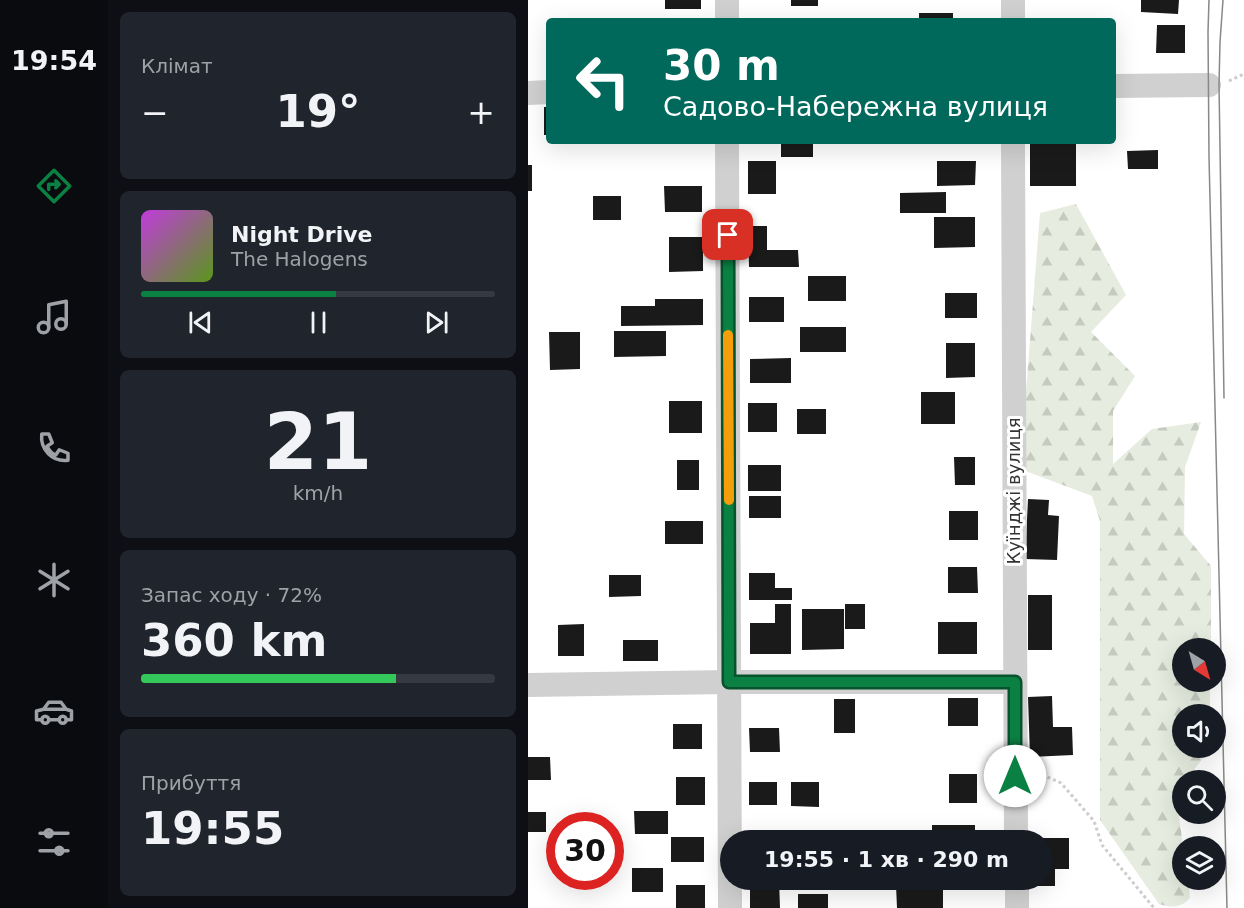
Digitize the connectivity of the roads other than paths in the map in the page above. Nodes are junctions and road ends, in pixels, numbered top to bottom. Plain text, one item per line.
1 (727, 0) edge
2 (1013, 0) edge
3 (727, 18) edge
4 (1013, 18) edge
5 (1209, 85) dead end
6 (1116, 86) edge
7 (546, 92) edge
8 (528, 93) edge
9 (727, 144) edge
10 (1013, 144) edge
11 (729, 682) junction
12 (1015, 682) junction
13 (528, 685) edge
14 (1016, 830) edge
15 (1017, 890) edge
16 (730, 908) edge
17 (1017, 908) edge

1 - 3 street
2 - 4 street
5 - 6 street
7 - 8 street
9 - 11 street
10 - 12 street, Куїнджі вулиця
11 - 12 street
11 - 13 street
11 - 16 street
12 - 14 street, Куїнджі вулиця
15 - 17 street

